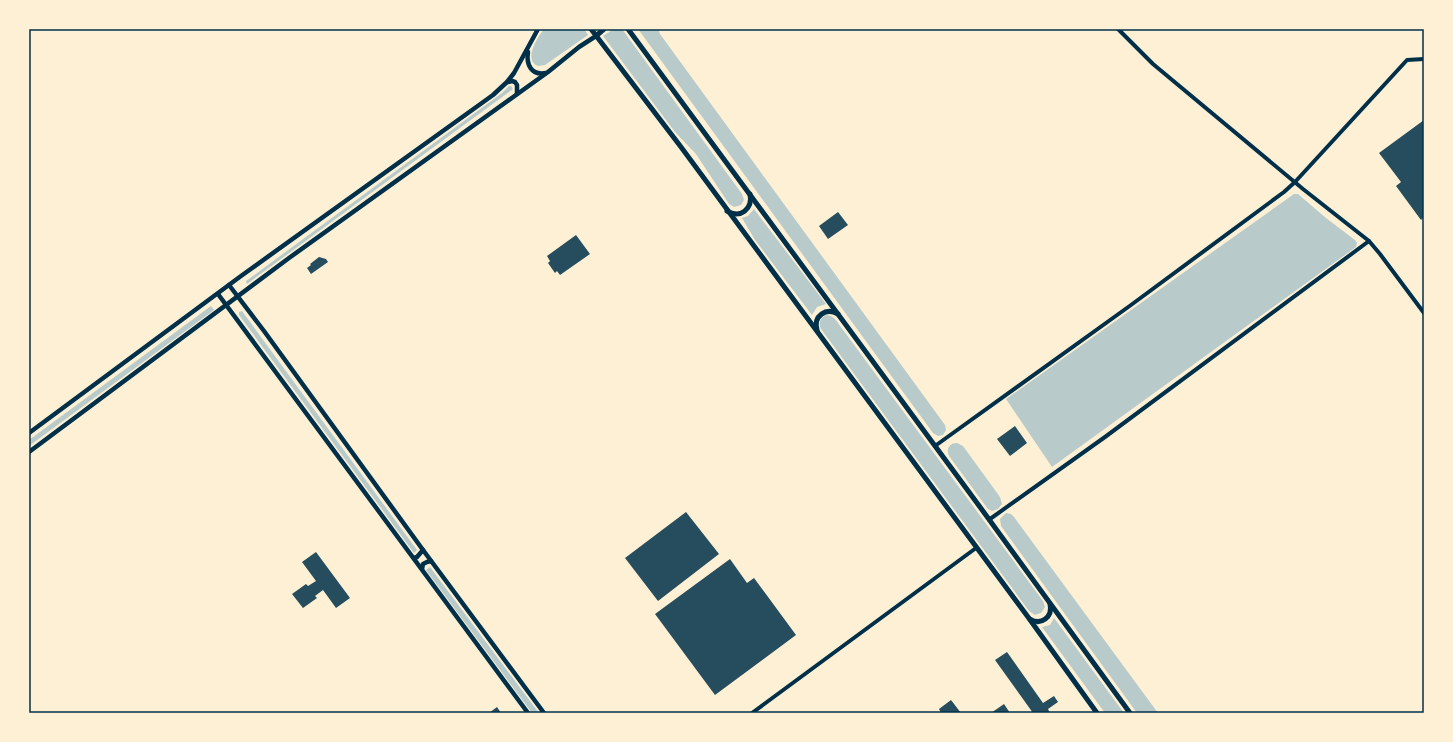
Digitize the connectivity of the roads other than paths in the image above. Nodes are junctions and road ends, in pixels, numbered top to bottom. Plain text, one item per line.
1 (538, 29) edge
2 (591, 29) edge
3 (604, 29) edge
4 (628, 29) edge
5 (1118, 29) edge
6 (596, 36) junction
7 (528, 46) junction
8 (1424, 59) edge
9 (548, 72) junction
10 (507, 82) junction
11 (517, 94) junction
12 (1295, 182) junction
13 (750, 193) junction
14 (726, 210) junction
15 (1369, 242) junction
16 (229, 285) junction
17 (218, 294) junction
18 (237, 296) junction
19 (226, 305) junction
20 (1424, 313) edge
21 (840, 316) junction
22 (818, 333) junction
23 (29, 433) edge
24 (936, 446) junction
25 (29, 452) edge
26 (990, 520) junction
27 (976, 548) junction
28 (423, 550) junction
29 (414, 558) junction
30 (431, 561) junction
31 (422, 569) junction
32 (1048, 601) junction
33 (1028, 617) junction
34 (528, 713) edge
35 (544, 713) edge
36 (752, 713) edge
37 (1097, 713) edge
38 (1130, 713) edge

1 - 7 main road
2 - 6 main road
3 - 6 main road
4 - 13 main road
5 - 12 street
6 - 9 main road
6 - 14 main road
7 - 9 main road
7 - 10 main road
8 - 12 street
9 - 11 main road
10 - 11 main road
10 - 16 main road
11 - 18 main road
12 - 15 street
12 - 24 street
13 - 14 main road
13 - 21 main road
14 - 22 main road
15 - 20 street
15 - 26 street
16 - 17 main road
16 - 18 main road
17 - 19 main road
17 - 23 main road
18 - 19 main road
18 - 28 main road
19 - 25 main road
19 - 29 main road
21 - 22 main road
21 - 24 main road
22 - 27 main road
24 - 26 main road
26 - 32 main road
27 - 33 main road
27 - 36 street
28 - 29 main road
28 - 30 main road
29 - 31 main road
30 - 31 main road
30 - 35 main road
31 - 34 main road
32 - 33 main road
32 - 38 main road
33 - 37 main road

